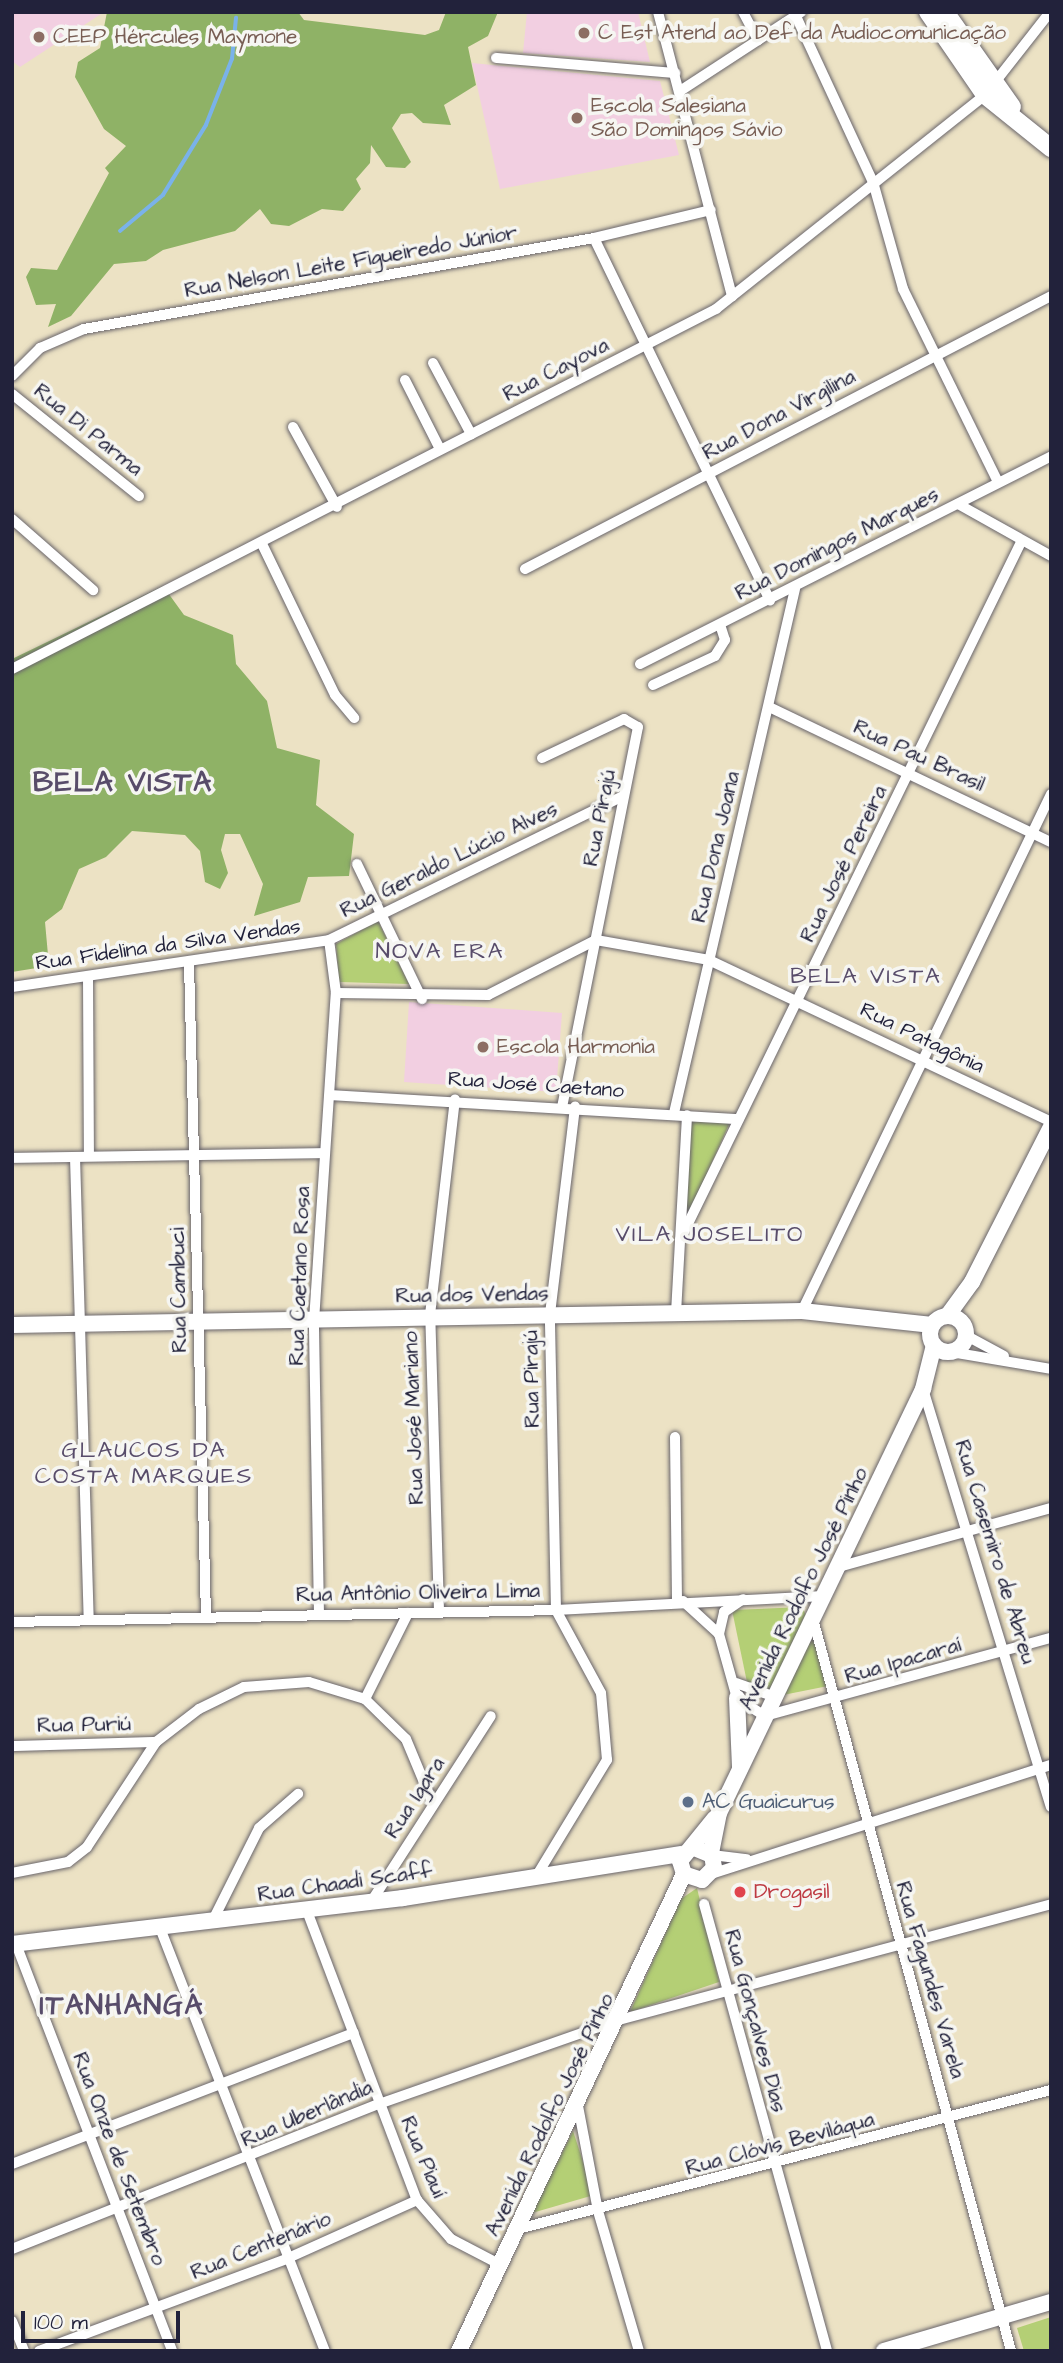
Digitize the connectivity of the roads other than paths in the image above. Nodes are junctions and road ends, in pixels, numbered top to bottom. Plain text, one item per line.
1 (659, 12) edge
2 (743, 12) edge
3 (928, 12) edge
4 (945, 12) edge
5 (1050, 12) edge
6 (797, 13) edge
7 (758, 40) junction
8 (496, 58) dead end
9 (675, 73) junction
10 (680, 91) junction
11 (989, 91) junction
12 (1051, 136) edge
13 (1051, 148) edge
14 (873, 182) junction
15 (710, 210) junction
16 (594, 238) junction
17 (1051, 296) edge
18 (732, 297) junction
19 (646, 346) junction
20 (937, 353) junction
21 (433, 363) dead end
22 (12, 376) edge
23 (405, 380) dead end
24 (12, 394) edge
25 (293, 427) dead end
26 (471, 434) junction
27 (440, 449) junction
28 (1051, 456) edge
29 (707, 475) junction
30 (998, 482) junction
31 (139, 496) dead end
32 (958, 505) junction
33 (337, 507) junction
34 (12, 519) edge
35 (1021, 542) junction
36 (262, 546) junction
37 (1051, 556) edge
38 (525, 569) dead end
39 (795, 589) junction
40 (93, 590) dead end
41 (770, 601) junction
42 (720, 625) junction
43 (640, 664) dead end
44 (12, 669) edge
45 (653, 685) dead end
46 (769, 707) junction
47 (354, 719) dead end
48 (542, 758) dead end
49 (911, 772) junction
50 (1051, 794) edge
51 (623, 796) junction
52 (1032, 832) junction
53 (1051, 842) edge
54 (357, 864) dead end
55 (382, 914) junction
56 (329, 940) junction
57 (596, 940) junction
58 (709, 960) junction
59 (189, 963) junction
60 (88, 977) junction
61 (12, 987) edge
62 (335, 993) junction
63 (422, 999) junction
64 (798, 999) junction
65 (923, 1060) junction
66 (330, 1095) junction
67 (455, 1099) junction
68 (562, 1107) junction
69 (575, 1107) junction
70 (674, 1113) junction
71 (687, 1115) junction
72 (738, 1119) junction
73 (1051, 1124) edge
74 (325, 1153) junction
75 (89, 1156) junction
76 (75, 1157) junction
77 (195, 1157) junction
78 (12, 1158) edge
79 (680, 1240) junction
80 (972, 1282) junction
81 (802, 1311) junction
82 (676, 1313) junction
83 (550, 1314) junction
84 (430, 1315) junction
85 (948, 1315) junction
86 (199, 1320) junction
87 (314, 1321) junction
88 (76, 1324) junction
89 (12, 1325) edge
90 (932, 1325) junction
91 (966, 1331) junction
92 (944, 1350) junction
93 (1016, 1362) junction
94 (1051, 1368) edge
95 (924, 1386) junction
96 (675, 1437) dead end
97 (1051, 1508) edge
98 (971, 1532) junction
99 (838, 1567) junction
100 (824, 1596) junction
101 (745, 1598) junction
102 (680, 1601) junction
103 (556, 1610) junction
104 (439, 1611) junction
105 (408, 1613) junction
106 (206, 1615) junction
107 (319, 1615) junction
108 (89, 1618) junction
109 (813, 1619) junction
110 (12, 1622) edge
111 (719, 1633) junction
112 (1051, 1638) edge
113 (1005, 1651) junction
114 (737, 1690) junction
115 (775, 1697) junction
116 (365, 1699) junction
117 (835, 1701) junction
118 (491, 1716) dead end
119 (765, 1716) junction
120 (156, 1742) junction
121 (12, 1746) edge
122 (1046, 1766) edge
123 (740, 1769) junction
124 (298, 1794) dead end
125 (433, 1804) junction
126 (1051, 1807) edge
127 (719, 1813) junction
128 (867, 1824) junction
129 (687, 1851) junction
130 (712, 1854) junction
131 (750, 1860) junction
132 (12, 1873) edge
133 (684, 1874) junction
134 (537, 1875) junction
135 (706, 1877) junction
136 (678, 1897) junction
137 (372, 1902) junction
138 (704, 1904) dead end
139 (1051, 1905) edge
140 (307, 1911) junction
141 (213, 1920) junction
142 (160, 1928) junction
143 (14, 1944) edge
144 (900, 1946) junction
145 (726, 1994) junction
146 (619, 2020) junction
147 (354, 2033) junction
148 (219, 2085) junction
149 (1051, 2090) edge
150 (379, 2104) junction
151 (578, 2106) junction
152 (950, 2118) junction
153 (90, 2137) junction
154 (248, 2160) junction
155 (12, 2164) edge
156 (774, 2167) junction
157 (417, 2200) junction
158 (118, 2210) junction
159 (598, 2211) junction
160 (518, 2229) junction
161 (12, 2249) edge
162 (286, 2259) junction
163 (501, 2265) junction
164 (1051, 2302) edge
165 (156, 2310) junction
166 (1001, 2317) junction
167 (12, 2321) edge
168 (24, 2351) edge
169 (39, 2351) edge
170 (172, 2351) edge
171 (325, 2351) edge
172 (459, 2351) edge
173 (639, 2351) edge
174 (827, 2351) edge
175 (884, 2351) edge
176 (1011, 2351) edge

1 - 9 street
2 - 7 street
3 - 11 main road
4 - 11 main road
5 - 11 street, Rua Cayova
6 - 7 street
6 - 14 street
7 - 10 street
8 - 9 street
9 - 10 street
10 - 15 street
11 - 12 main road
11 - 13 main road
11 - 14 street, Rua Cayova
14 - 18 street, Rua Cayova
14 - 20 street
15 - 16 street, Rua Nelson Leite Figueiredo Júnior
15 - 18 street
16 - 19 street
16 - 22 street, Rua Nelson Leite Figueiredo Júnior
17 - 20 street, Rua Dona Virgilina
18 - 19 street, Rua Cayova
19 - 26 street, Rua Cayova
19 - 29 street
20 - 29 street, Rua Dona Virgilina
20 - 30 street
21 - 26 street
23 - 27 street
24 - 31 street, Rua Di Parma
25 - 33 street
26 - 27 street, Rua Cayova
27 - 33 street, Rua Cayova
28 - 30 street, Rua Domingos Marques
29 - 38 street, Rua Dona Virgilina
29 - 41 street
30 - 32 street, Rua Domingos Marques
32 - 35 street
32 - 39 street, Rua Domingos Marques
33 - 36 street, Rua Cayova
34 - 40 street
35 - 37 street
35 - 49 street, Rua José Pereira
36 - 44 street, Rua Cayova
36 - 47 street
39 - 41 street, Rua Domingos Marques
39 - 46 street, Rua Dona Joana
41 - 42 street, Rua Domingos Marques
42 - 43 street, Rua Domingos Marques
42 - 45 street
46 - 49 street, Rua Pau Brasil
46 - 58 street, Rua Dona Joana
48 - 51 street, Rua Pirajú
49 - 52 street, Rua Pau Brasil
49 - 64 street, Rua José Pereira
50 - 52 street
51 - 55 street, Rua Geraldo Lúcio Alves
51 - 57 street, Rua Pirajú
52 - 53 street, Rua Pau Brasil
52 - 65 street
54 - 55 street
55 - 56 street, Rua Geraldo Lúcio Alves
55 - 63 street
56 - 59 street, Rua Fidelina da Silva Vendas
56 - 62 street, Rua Caetano Rosa
57 - 58 street, Rua Patagônia
57 - 63 street
57 - 68 street, Rua Pirajú
58 - 64 street, Rua Patagônia
58 - 70 street, Rua Dona Joana
59 - 60 street, Rua Fidelina da Silva Vendas
59 - 77 street, Rua Cambuci
60 - 61 street, Rua Fidelina da Silva Vendas
60 - 75 street
62 - 63 street
62 - 66 street, Rua Caetano Rosa
64 - 65 street, Rua Patagônia
64 - 72 street, Rua José Pereira
65 - 73 street, Rua Patagônia
65 - 81 street
66 - 67 street, Rua José Caetano
66 - 74 street, Rua Caetano Rosa
67 - 68 street, Rua José Caetano
67 - 84 street, Rua José Mariano
68 - 69 street, Rua José Caetano
69 - 70 street, Rua José Caetano
69 - 83 street, Rua Pirajú
70 - 71 street, Rua José Caetano
71 - 72 street, Rua José Caetano
71 - 79 street
72 - 79 street, Rua José Pereira
73 - 80 street
74 - 77 street
74 - 87 street, Rua Caetano Rosa
75 - 76 street
75 - 77 street
76 - 78 street
76 - 88 street
77 - 86 street, Rua Cambuci
79 - 82 street
80 - 85 street
80 - 91 street
81 - 82 street, Rua dos Vendas
81 - 90 street, Rua dos Vendas
82 - 83 street, Rua dos Vendas
83 - 84 street, Rua dos Vendas
83 - 103 street, Rua Pirajú
84 - 87 street, Rua dos Vendas
84 - 104 street, Rua José Mariano
85 - 90 street
85 - 91 street
86 - 87 street, Rua dos Vendas
86 - 88 street, Rua dos Vendas
86 - 106 street, Rua Cambuci
87 - 107 street, Rua Caetano Rosa
88 - 89 street, Rua dos Vendas
88 - 108 street
90 - 92 street
91 - 92 street
91 - 93 street
92 - 93 street
92 - 95 street, Avenida Rodolfo José Pinho
93 - 94 street
95 - 98 street, Rua Casemiro de Abreu
95 - 99 street, Avenida Rodolfo José Pinho
96 - 102 street
97 - 98 street
98 - 99 street
98 - 113 street, Rua Casemiro de Abreu
99 - 100 street, Avenida Rodolfo José Pinho
100 - 101 street, Rua Antônio Oliveira Lima
100 - 109 street, Avenida Rodolfo José Pinho
101 - 102 street, Rua Antônio Oliveira Lima
101 - 111 street
102 - 103 street, Rua Antônio Oliveira Lima
102 - 111 street
103 - 104 street, Rua Antônio Oliveira Lima
103 - 134 street
104 - 105 street, Rua Antônio Oliveira Lima
105 - 107 street, Rua Antônio Oliveira Lima
105 - 116 street
106 - 107 street, Rua Antônio Oliveira Lima
106 - 108 street, Rua Antônio Oliveira Lima
108 - 110 street, Rua Antônio Oliveira Lima
109 - 115 street, Avenida Rodolfo José Pinho
109 - 117 street, Rua Fagundes Varela
111 - 114 street
112 - 113 street, Rua Ipacaraí
113 - 117 street, Rua Ipacaraí
113 - 122 street, Rua Casemiro de Abreu
114 - 115 street
114 - 119 street
114 - 123 street
115 - 119 street, Avenida Rodolfo José Pinho
116 - 120 street
116 - 125 street
117 - 119 street, Rua Ipacaraí
117 - 128 street, Rua Fagundes Varela
118 - 125 street, Rua Igara
119 - 123 street, Avenida Rodolfo José Pinho
120 - 121 street, Rua Puriú
120 - 132 street
122 - 126 street, Rua Casemiro de Abreu
122 - 128 street
123 - 127 street, Avenida Rodolfo José Pinho
124 - 141 street
125 - 137 street, Rua Igara
127 - 129 street, Avenida Rodolfo José Pinho
127 - 130 street, Avenida Rodolfo José Pinho
128 - 131 street
128 - 144 street, Rua Fagundes Varela
129 - 130 street
129 - 133 street
129 - 134 street, Rua Chaadi Scaff
130 - 131 street
130 - 135 street, Avenida Rodolfo José Pinho
131 - 135 street
133 - 135 street
133 - 136 street, Avenida Rodolfo José Pinho
134 - 137 street, Rua Chaadi Scaff
135 - 136 street, Avenida Rodolfo José Pinho
136 - 146 street, Avenida Rodolfo José Pinho
137 - 140 street, Rua Chaadi Scaff
138 - 145 street, Rua Gonçalves Dias
139 - 144 street, Rua Uberlândia
140 - 141 street, Rua Chaadi Scaff
140 - 147 street, Rua Piauí
141 - 142 street, Rua Chaadi Scaff
142 - 143 street, Rua Chaadi Scaff
142 - 148 street
143 - 153 street, Rua Onze de Setembro
144 - 145 street, Rua Uberlândia
144 - 152 street, Rua Fagundes Varela
145 - 146 street, Rua Uberlândia
145 - 156 street, Rua Gonçalves Dias
146 - 150 street, Rua Uberlândia
146 - 151 street, Avenida Rodolfo José Pinho
147 - 148 street
147 - 150 street, Rua Piauí
148 - 153 street
148 - 154 street
149 - 152 street, Rua Clóvis Beviláqua
150 - 154 street, Rua Uberlândia
150 - 157 street, Rua Piauí
151 - 159 street
151 - 160 street, Avenida Rodolfo José Pinho
152 - 156 street, Rua Clóvis Beviláqua
152 - 166 street, Rua Fagundes Varela
153 - 155 street
153 - 158 street, Rua Onze de Setembro
154 - 158 street, Rua Uberlândia
154 - 162 street
156 - 159 street, Rua Clóvis Beviláqua
156 - 174 street, Rua Gonçalves Dias
157 - 162 street, Rua Centenário
157 - 163 street, Rua Piauí
158 - 161 street, Rua Uberlândia
158 - 165 street, Rua Onze de Setembro
159 - 160 street, Rua Clóvis Beviláqua
159 - 173 street
160 - 163 street, Avenida Rodolfo José Pinho
162 - 165 street, Rua Centenário
162 - 171 street
163 - 172 street, Avenida Rodolfo José Pinho
164 - 166 street
165 - 169 street, Rua Centenário
165 - 170 street, Rua Onze de Setembro
166 - 175 street
166 - 176 street, Rua Fagundes Varela
167 - 168 street

